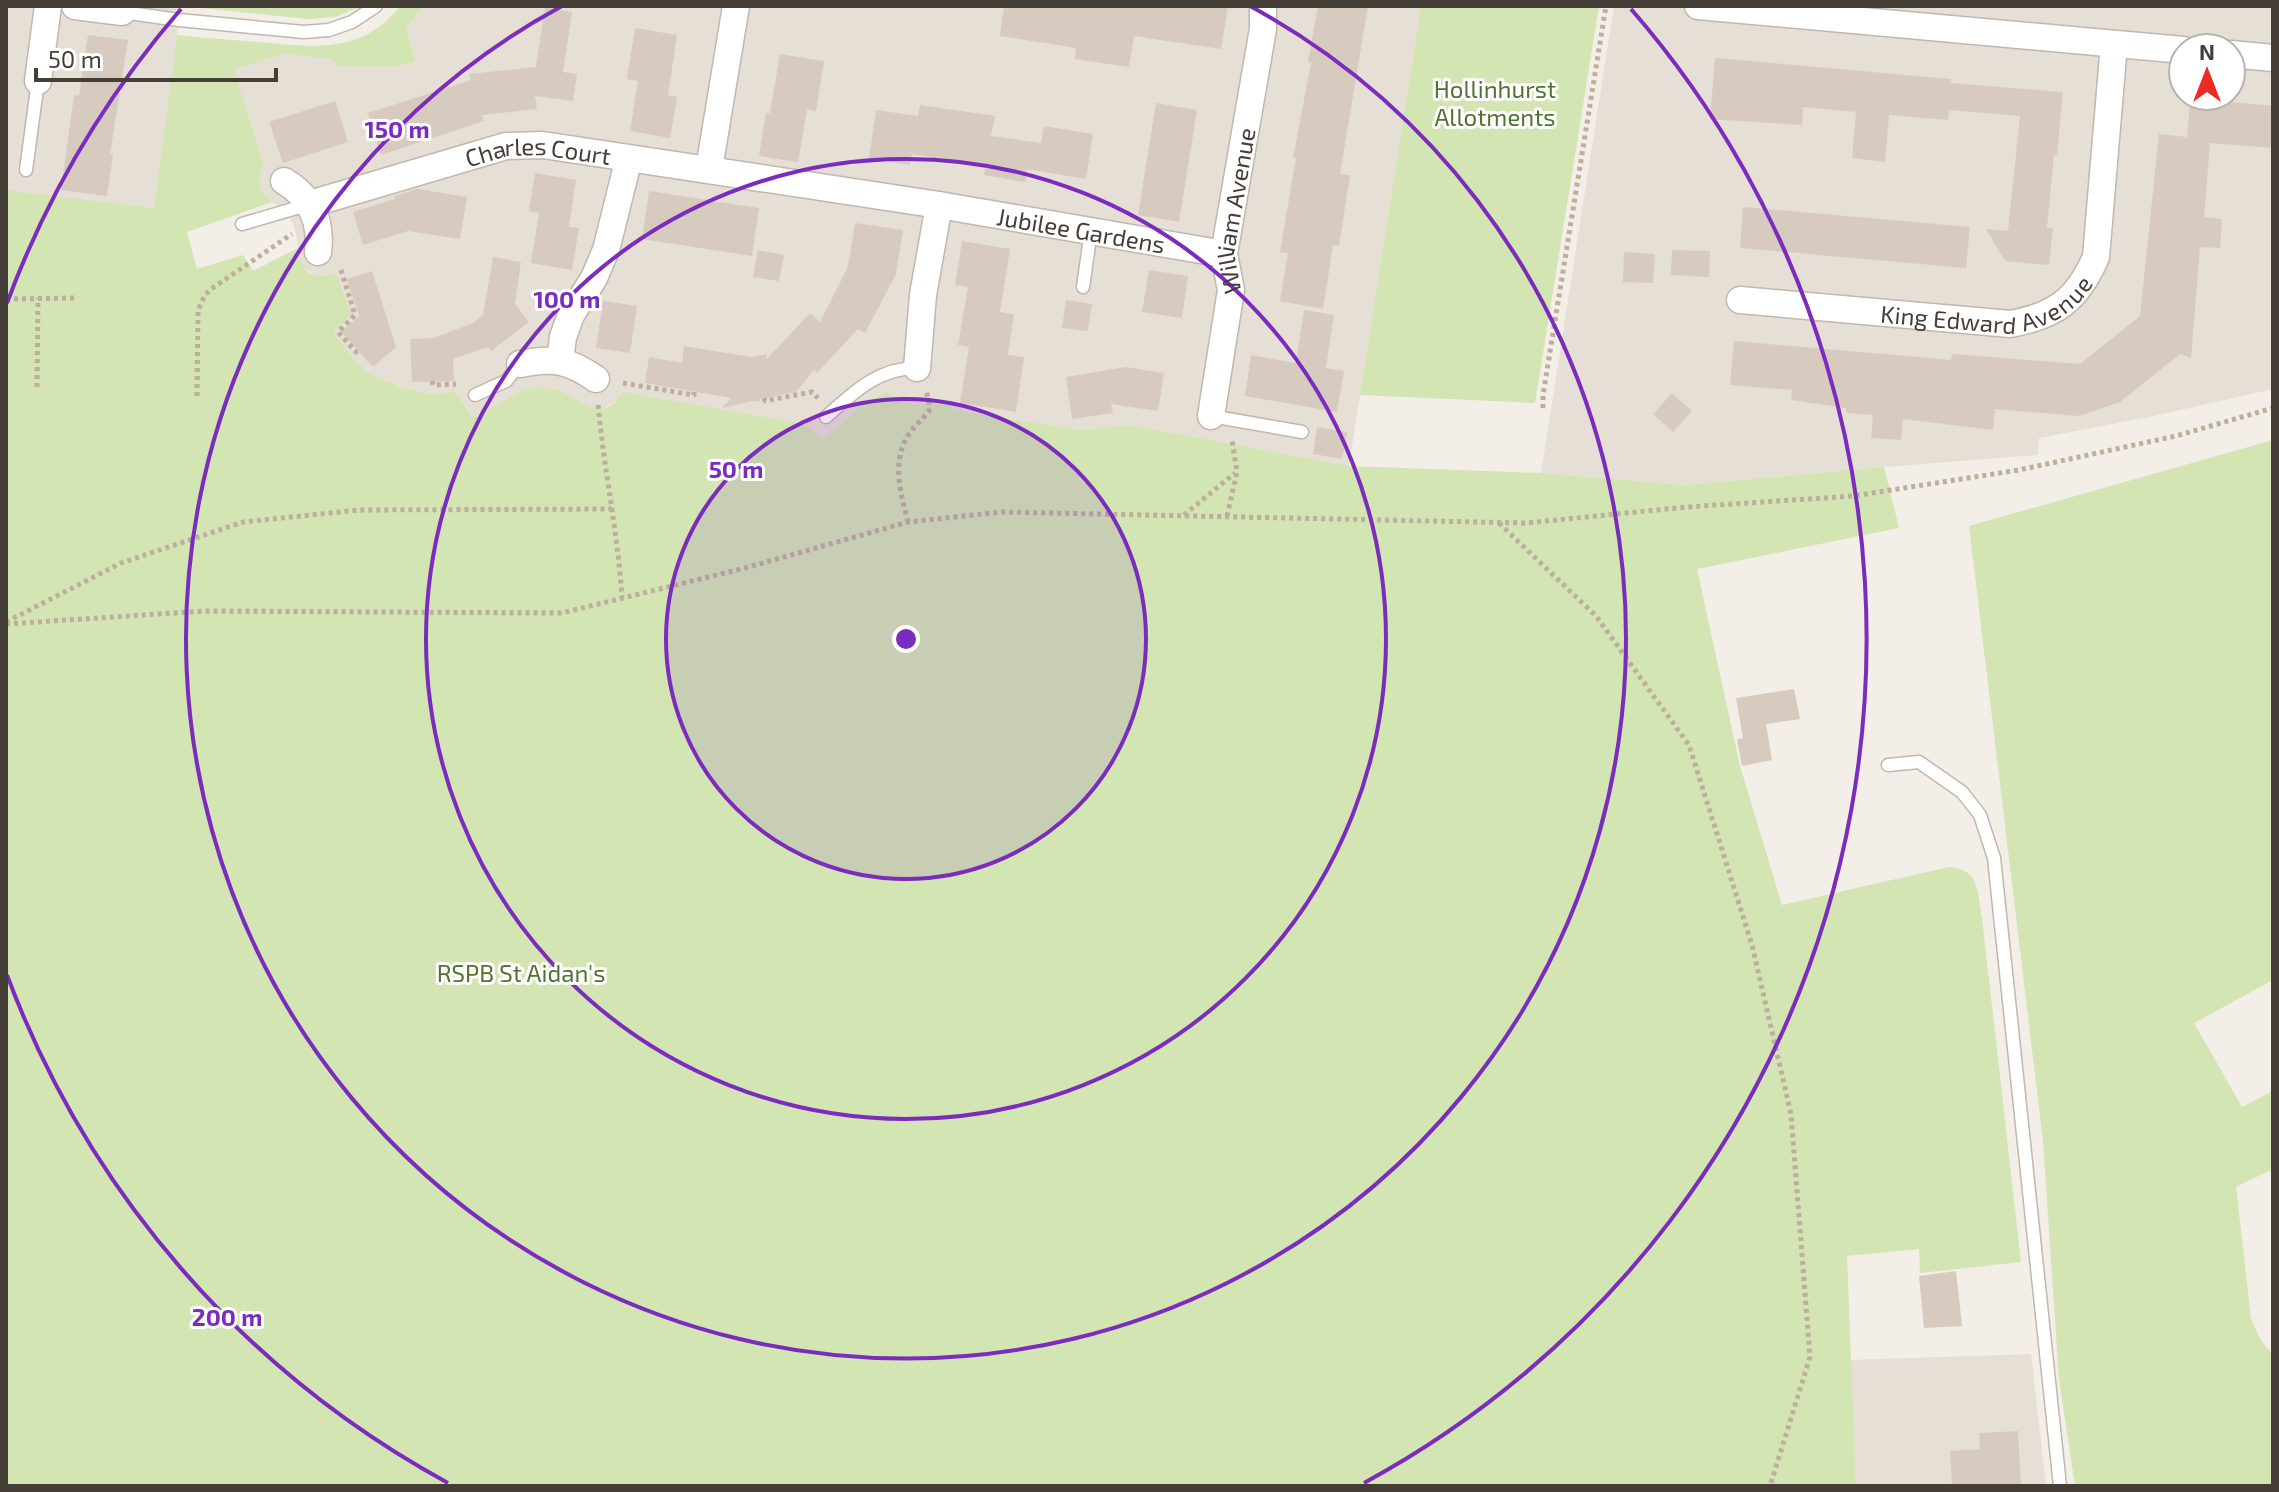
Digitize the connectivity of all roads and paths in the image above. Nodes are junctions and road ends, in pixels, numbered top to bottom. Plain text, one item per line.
1 (48, 6) edge
2 (75, 6) edge
3 (376, 6) edge
4 (736, 6) edge
5 (1263, 6) edge
6 (1606, 6) edge
7 (1698, 6) edge
8 (122, 12) joint
9 (2114, 44) junction
10 (2167, 49) edge
11 (2247, 56) edge
12 (2273, 58) edge
13 (38, 81) joint
14 (629, 158) junction
15 (709, 169) junction
16 (26, 170) dead end
17 (284, 181) dead end
18 (939, 205) junction
19 (242, 224) dead end
20 (316, 226) junction
21 (1091, 231) junction
22 (1224, 254) junction
23 (1083, 287) dead end
24 (38, 298) junction
25 (78, 298) dead end
26 (6, 299) edge
27 (1740, 300) dead end
28 (358, 351) dead end
29 (560, 361) junction
30 (520, 364) joint
31 (917, 368) junction
32 (596, 379) junction
33 (37, 387) dead end
34 (694, 392) dead end
35 (475, 395) dead end
36 (197, 396) dead end
37 (764, 398) dead end
38 (1543, 408) dead end
39 (2273, 408) edge
40 (829, 415) joint
41 (1211, 416) junction
42 (1302, 432) dead end
43 (1237, 472) junction
44 (612, 509) junction
45 (1183, 515) junction
46 (1227, 516) junction
47 (908, 522) junction
48 (1498, 522) junction
49 (622, 598) junction
50 (6, 623) edge
51 (1888, 765) dead end
52 (1770, 1486) edge
53 (2060, 1486) edge

1 - 13 street
2 - 8 street
3 - 8 lane
4 - 15 street
5 - 22 street, William Avenue
6 - 38 path
7 - 9 street
9 - 10 street
9 - 27 street, King Edward Avenue
11 - 12 street
13 - 16 lane
14 - 15 street, Charles Court
14 - 20 street, Charles Court
14 - 29 street, Charles Court
15 - 18 street, Jubilee Gardens
17 - 20 street
18 - 21 street, Jubilee Gardens
18 - 31 street
19 - 20 lane
20 - 28 path
20 - 36 path
21 - 22 street, Jubilee Gardens
21 - 23 lane
22 - 41 street, William Avenue
24 - 25 path
24 - 26 path
24 - 33 path
29 - 30 street
29 - 32 street
30 - 35 lane
31 - 40 lane
31 - 47 path
32 - 34 path
32 - 44 path
37 - 40 path
39 - 48 path
41 - 42 lane
41 - 43 path
43 - 45 path
43 - 46 path
44 - 49 path
44 - 50 path
45 - 46 path
45 - 47 path
46 - 48 path
47 - 49 path
48 - 52 path
49 - 50 path
51 - 53 lane

